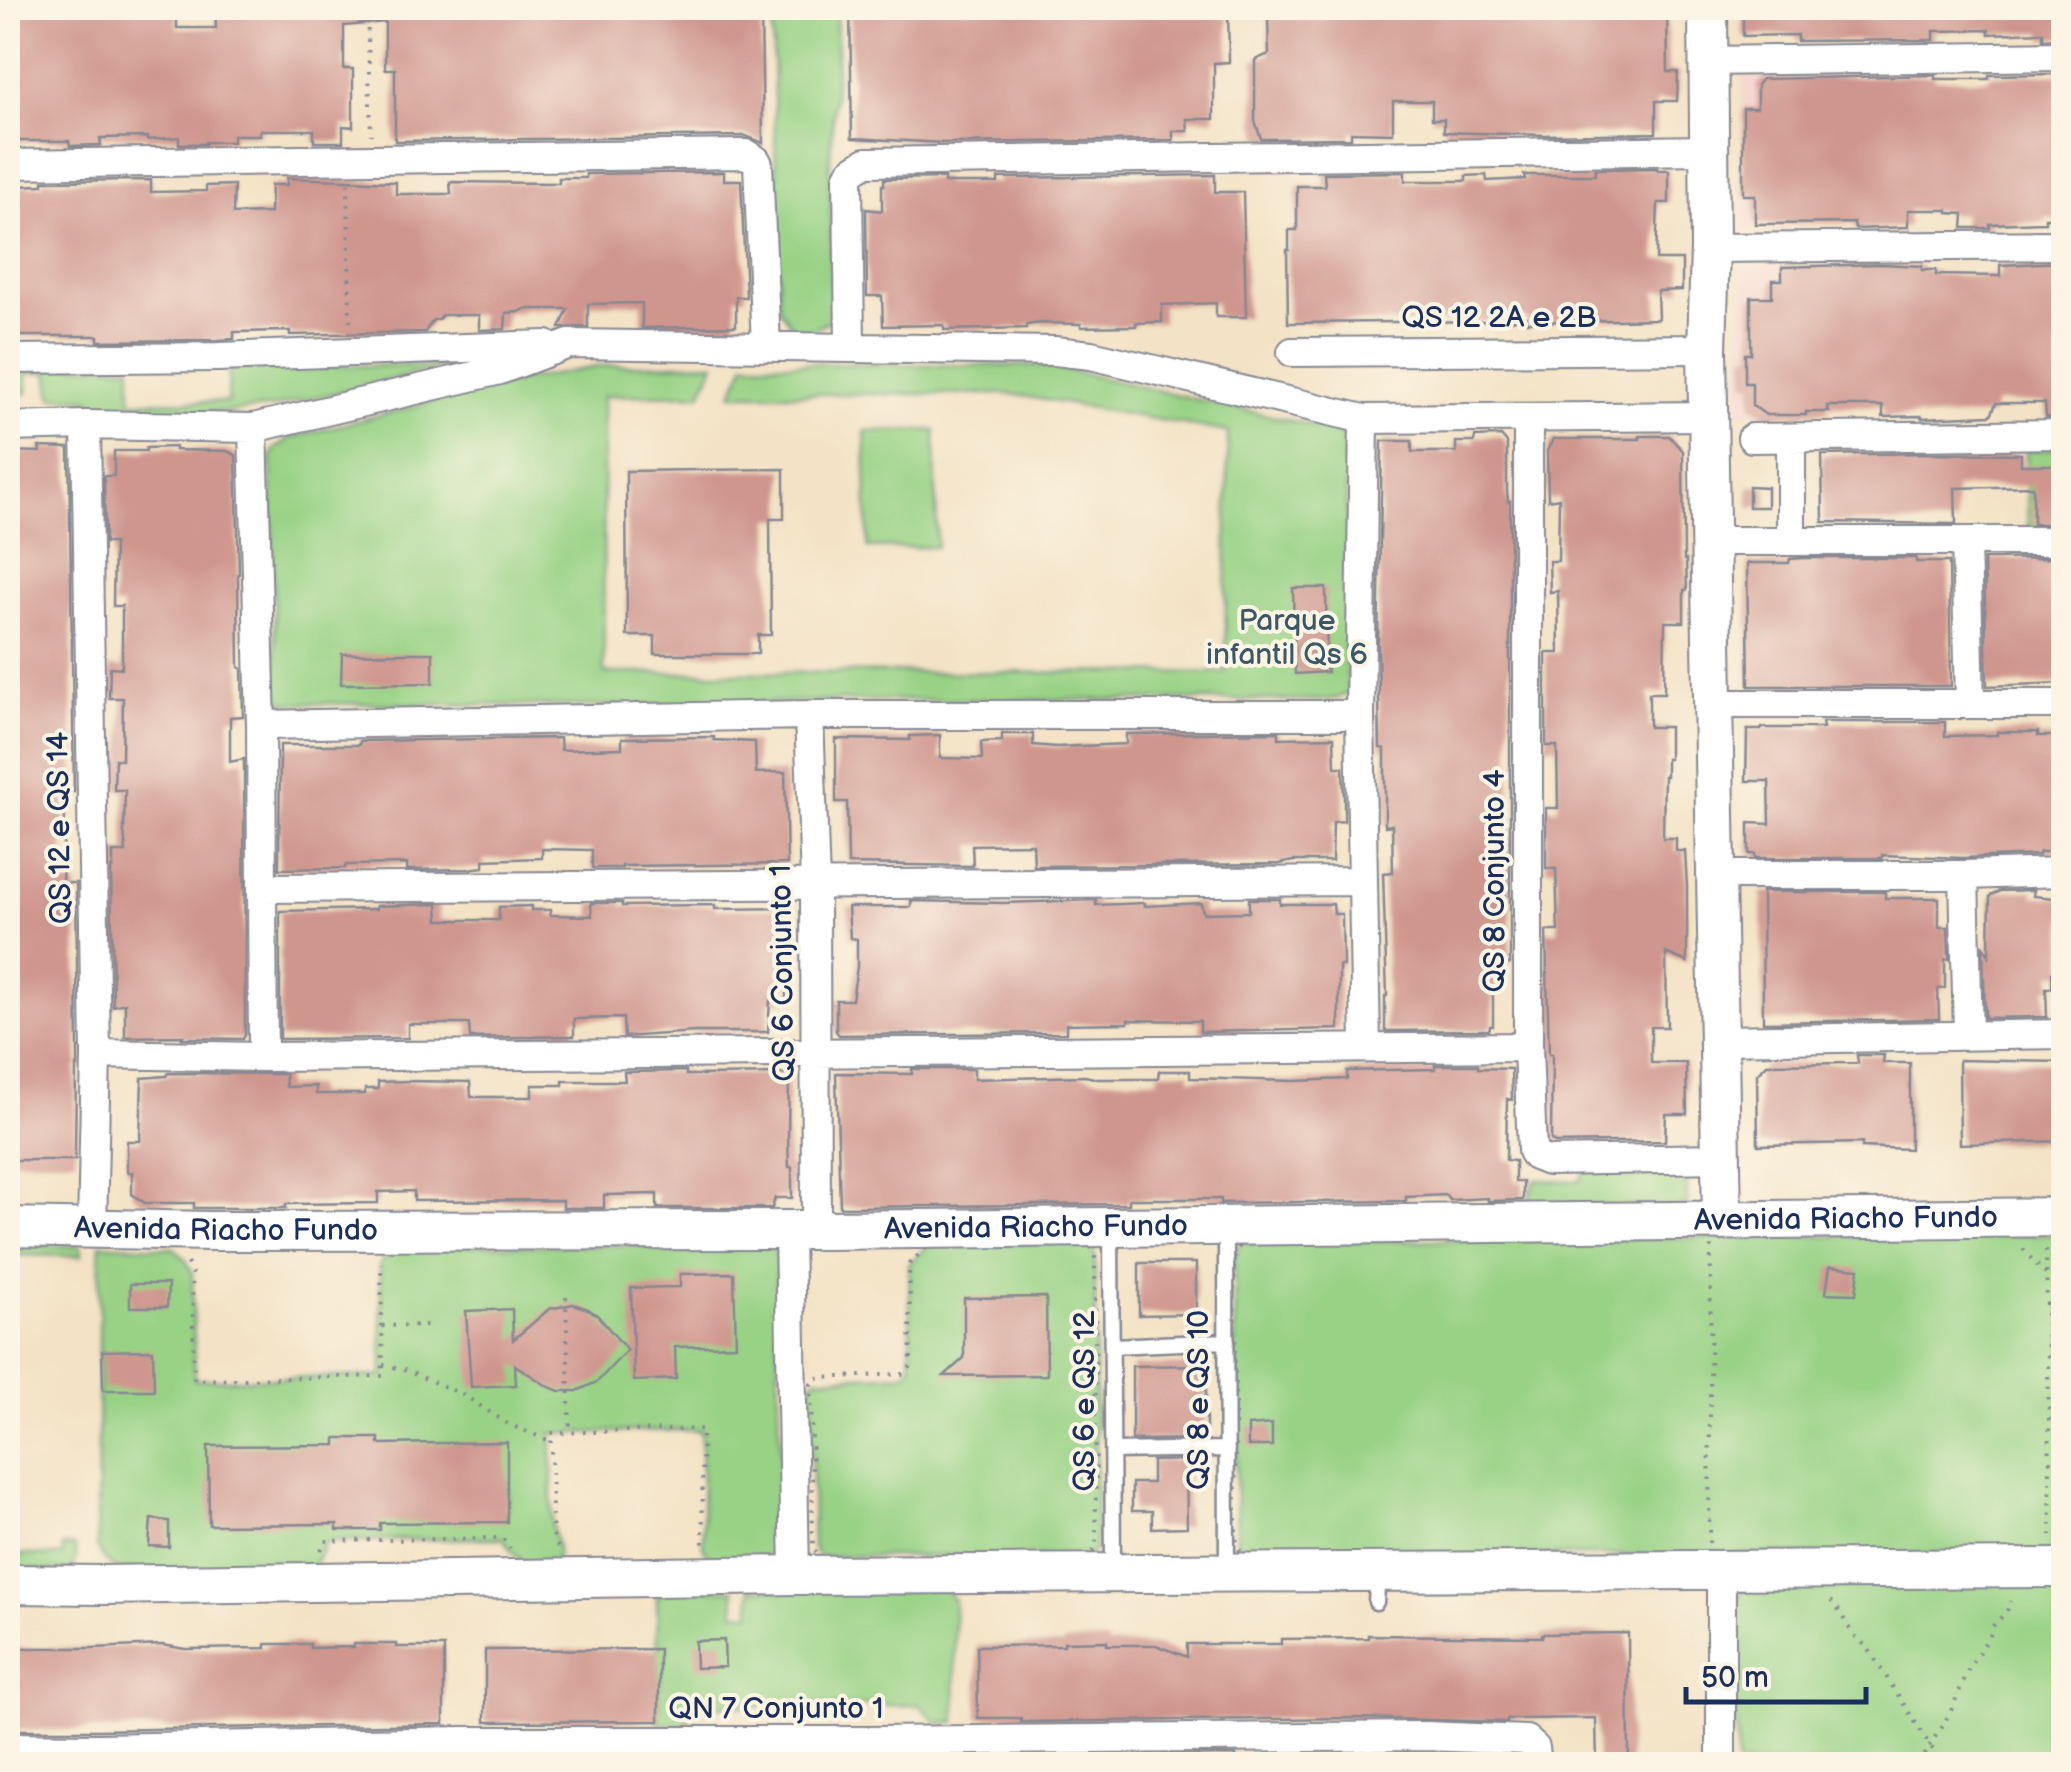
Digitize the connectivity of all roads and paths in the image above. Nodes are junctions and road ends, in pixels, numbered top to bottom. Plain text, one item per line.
1 (367, 8) edge
2 (1708, 8) edge
3 (2064, 56) edge
4 (1709, 61) junction
5 (1708, 150) junction
6 (360, 160) junction
7 (8, 164) edge
8 (2064, 245) edge
9 (1710, 248) junction
10 (569, 344) junction
11 (766, 346) junction
12 (850, 346) junction
13 (1708, 350) junction
14 (1292, 352) dead end
15 (351, 353) junction
16 (8, 359) edge
17 (1708, 416) junction
18 (1528, 418) junction
19 (1364, 419) junction
20 (86, 425) junction
21 (8, 426) edge
22 (252, 428) junction
23 (2064, 434) edge
24 (1752, 438) dead end
25 (1791, 438) junction
26 (1711, 541) junction
27 (1791, 541) junction
28 (1966, 541) junction
29 (2064, 541) edge
30 (1712, 704) junction
31 (1970, 704) junction
32 (2064, 704) edge
33 (810, 715) junction
34 (1360, 715) junction
35 (261, 725) junction
36 (2064, 872) edge
37 (1716, 874) junction
38 (1964, 875) junction
39 (1362, 881) junction
40 (815, 884) junction
41 (263, 888) junction
42 (1968, 1034) junction
43 (2064, 1034) edge
44 (1719, 1040) junction
45 (1366, 1047) junction
46 (1528, 1047) junction
47 (817, 1052) junction
48 (96, 1054) junction
49 (263, 1057) junction
50 (1722, 1158) junction
51 (1722, 1221) junction
52 (2055, 1226) edge
53 (8, 1227) edge
54 (1110, 1228) junction
55 (92, 1229) junction
56 (803, 1230) junction
57 (1244, 1233) junction
58 (2020, 1247) dead end
59 (384, 1256) dead end
60 (186, 1260) dead end
61 (2047, 1274) junction
62 (2064, 1286) edge
63 (566, 1297) dead end
64 (382, 1326) junction
65 (429, 1326) dead end
66 (1227, 1341) junction
67 (1112, 1346) junction
68 (383, 1364) junction
69 (570, 1433) junction
70 (552, 1441) junction
71 (1227, 1449) junction
72 (1112, 1451) junction
73 (559, 1550) dead end
74 (512, 1552) dead end
75 (2058, 1552) edge
76 (319, 1556) dead end
77 (708, 1556) dead end
78 (1101, 1566) junction
79 (1720, 1570) junction
80 (1227, 1573) junction
81 (794, 1575) junction
82 (8, 1584) edge
83 (2011, 1597) dead end
84 (1828, 1598) dead end
85 (8, 1747) edge
86 (1930, 1748) junction
87 (998, 1752) edge
88 (630, 1753) edge
89 (98, 1756) edge
90 (1537, 1759) edge
91 (1722, 1764) edge
92 (1918, 1764) edge
93 (1942, 1764) edge

1 - 6 path
2 - 4 street
3 - 4 street
4 - 5 street
5 - 9 street
5 - 12 street
6 - 7 street
6 - 11 street
6 - 15 path
8 - 9 street
9 - 13 street
10 - 11 street
10 - 15 street
10 - 22 street
11 - 12 street
12 - 19 street
13 - 14 street, QS 12 2A e 2B
13 - 17 street
15 - 16 street
17 - 18 street
17 - 26 street
18 - 19 street
18 - 46 street, QS 8 Conjunto 4
19 - 34 street
20 - 21 street
20 - 22 street
20 - 48 street, QS 12 e QS 14
22 - 35 street
23 - 25 street
24 - 25 street
25 - 27 street
26 - 27 street
26 - 30 street
27 - 28 street
28 - 29 street
28 - 31 street
30 - 31 street
30 - 37 street
31 - 32 street
33 - 34 street
33 - 35 street
33 - 40 street, QS 6 Conjunto 1
34 - 39 street
35 - 41 street
36 - 38 street
37 - 38 street
37 - 44 street
38 - 42 street
39 - 40 street
39 - 45 street
40 - 41 street
40 - 47 street, QS 6 Conjunto 1
41 - 49 street
42 - 43 street
42 - 44 street
44 - 50 street
45 - 46 street
45 - 47 street
46 - 50 street, QS 8 Conjunto 4
47 - 49 street
47 - 56 street, QS 6 Conjunto 1
48 - 49 street
48 - 55 street, QS 12 e QS 14
50 - 51 street
51 - 52 street, Avenida Riacho Fundo
51 - 57 street, Avenida Riacho Fundo
52 - 61 path
53 - 55 street, Avenida Riacho Fundo
54 - 56 street, Avenida Riacho Fundo
54 - 57 street, Avenida Riacho Fundo
54 - 67 lane, QS 6 e QS 12
55 - 56 street, Avenida Riacho Fundo
56 - 81 street, QS 6 Conjunto 1
57 - 57 path
57 - 66 lane, QS 8 e QS 10
58 - 61 path
59 - 64 path
60 - 68 path
61 - 62 path
61 - 75 path
63 - 69 path
64 - 65 path
64 - 68 path
66 - 67 lane
66 - 71 lane, QS 8 e QS 10
67 - 72 lane, QS 6 e QS 12
68 - 70 path
69 - 70 path
69 - 77 path
70 - 73 path
71 - 72 lane
71 - 80 lane, QS 8 e QS 10
72 - 78 lane, QS 6 e QS 12
74 - 76 path
75 - 79 street
78 - 78 path
78 - 80 street
78 - 81 street
79 - 80 street
79 - 91 street
81 - 82 street
83 - 86 path
84 - 86 path
85 - 89 street, QN 7 Conjunto 1
86 - 92 path
86 - 93 path
87 - 88 street, QN 7 Conjunto 1
87 - 90 street, QN 7 Conjunto 1
88 - 89 street, QN 7 Conjunto 1

